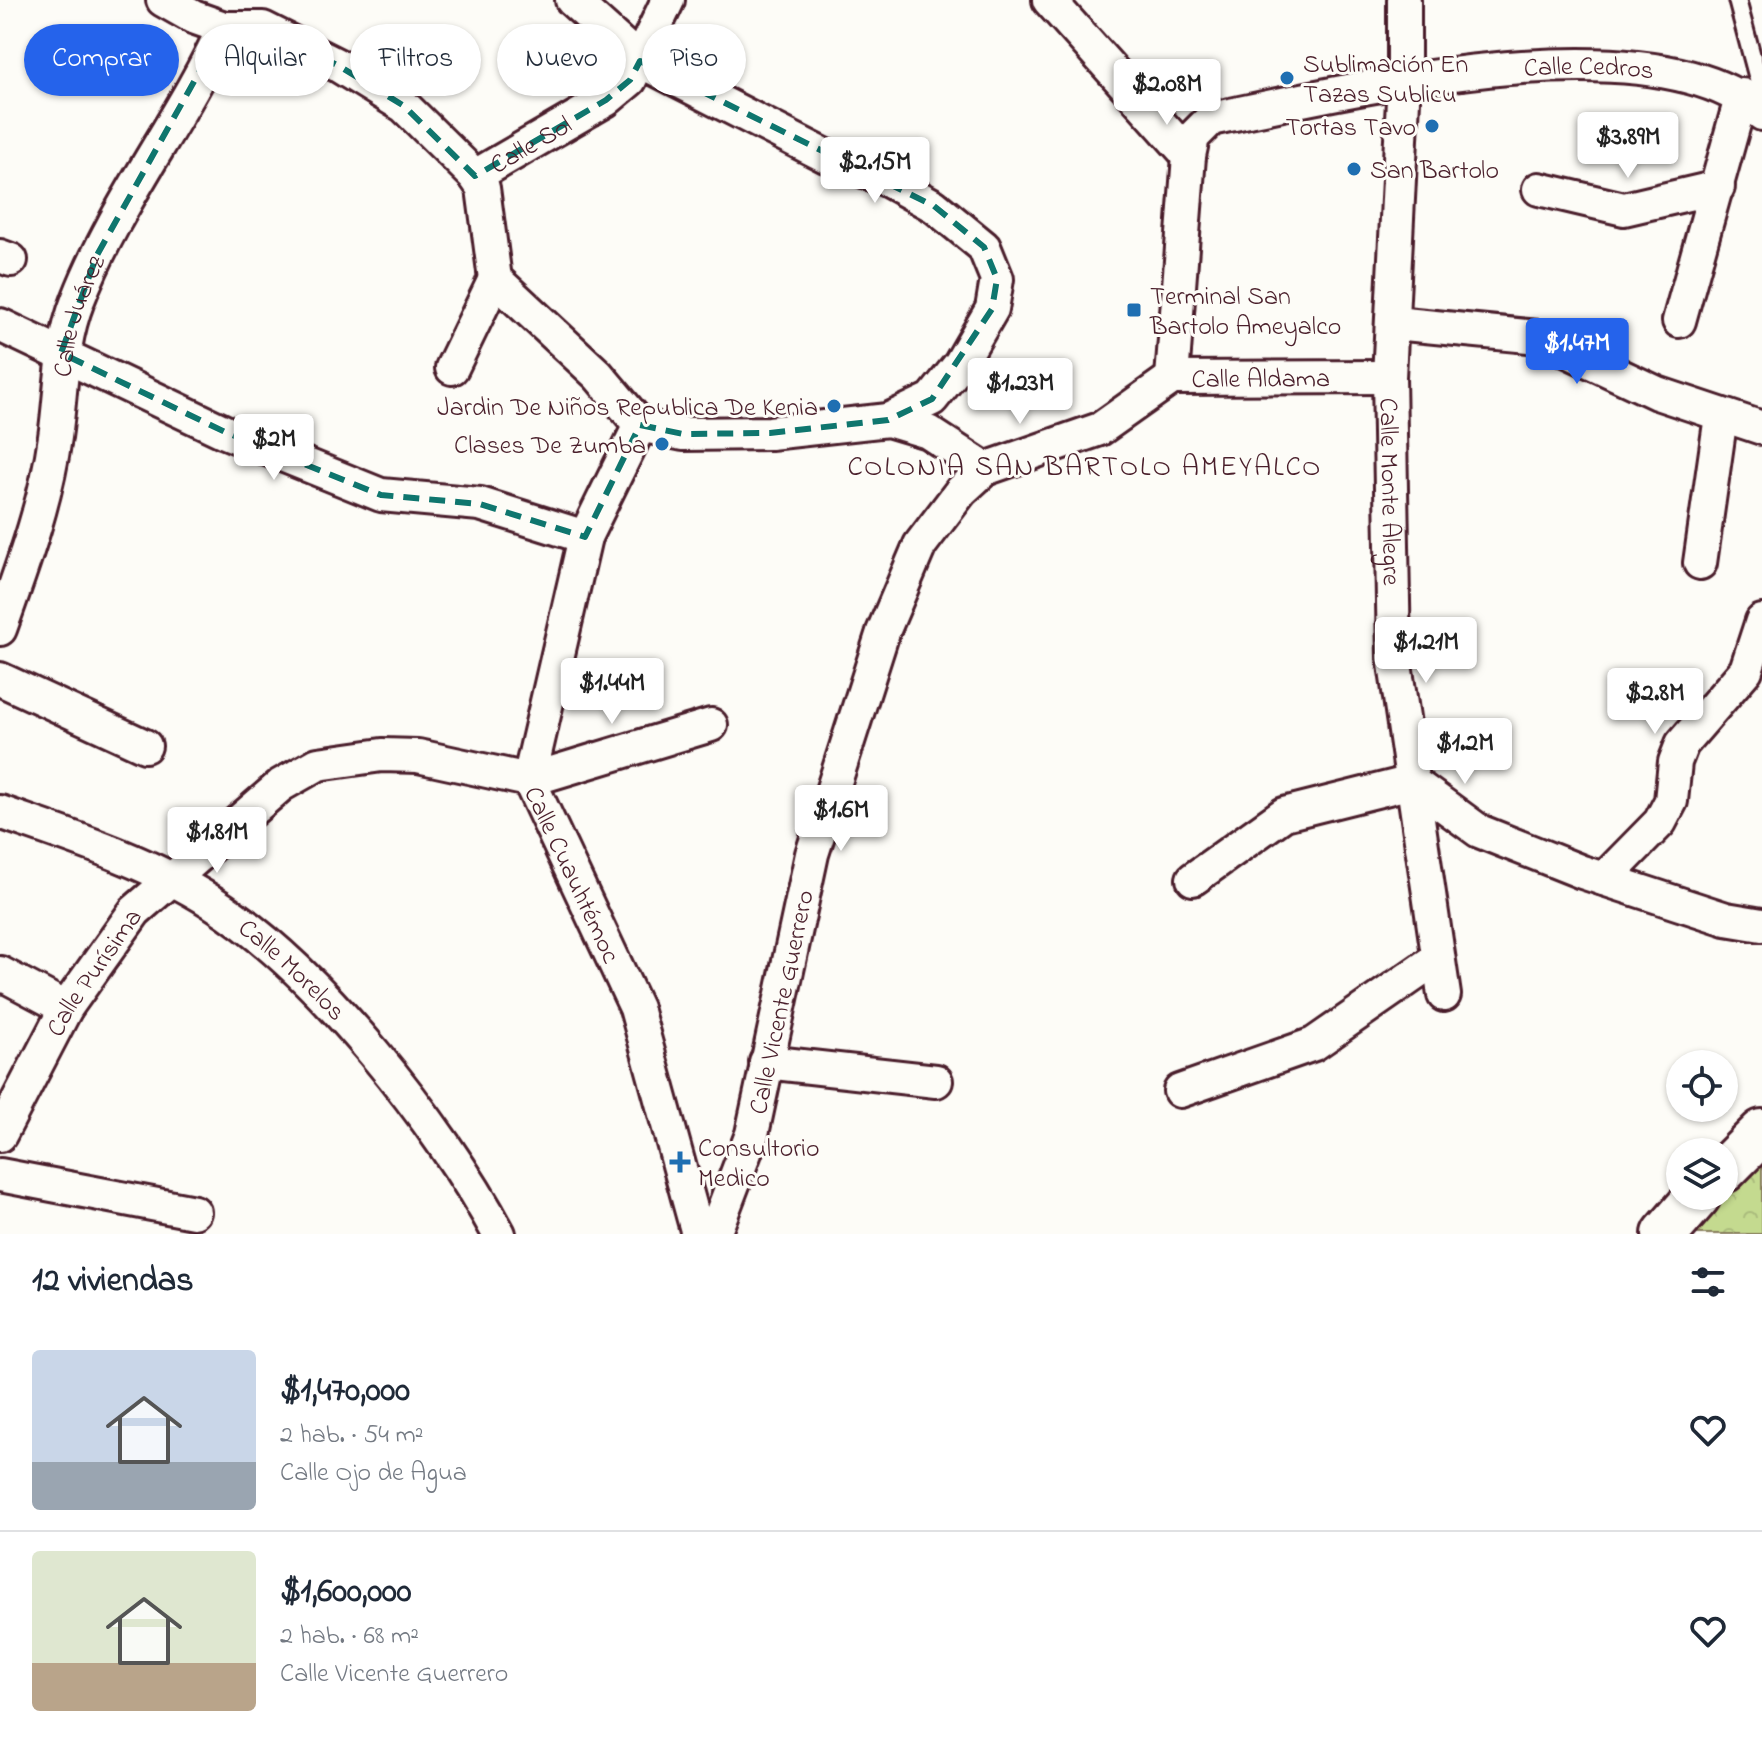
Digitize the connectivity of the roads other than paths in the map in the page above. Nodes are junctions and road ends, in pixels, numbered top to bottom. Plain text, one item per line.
1 (163, 0) edge
2 (572, 0) edge
3 (668, 0) edge
4 (1049, 0) edge
5 (1404, 0) edge
6 (1737, 0) edge
7 (213, 24) edge
8 (640, 61) junction
9 (334, 64) edge
10 (1404, 80) junction
11 (195, 85) edge
12 (1755, 101) edge
13 (1189, 156) junction
14 (475, 176) junction
15 (1718, 187) junction
16 (1539, 189) dead end
17 (495, 279) junction
18 (1679, 321) dead end
19 (1394, 323) junction
20 (0, 325) edge
21 (61, 353) junction
22 (452, 368) dead end
23 (1389, 377) junction
24 (1172, 378) junction
25 (1721, 416) junction
26 (888, 420) junction
27 (640, 425) junction
28 (1762, 428) edge
29 (985, 469) junction
30 (585, 537) junction
31 (1700, 563) dead end
32 (1762, 621) edge
33 (0, 629) edge
34 (0, 679) edge
35 (711, 725) dead end
36 (145, 746) dead end
37 (529, 780) junction
38 (1412, 782) junction
39 (0, 812) edge
40 (169, 879) junction
41 (1193, 879) dead end
42 (1604, 879) junction
43 (1762, 925) edge
44 (1438, 958) junction
45 (0, 973) edge
46 (1444, 995) dead end
47 (66, 1008) junction
48 (766, 1062) junction
49 (936, 1081) dead end
50 (1180, 1091) dead end
51 (1762, 1132) edge
52 (0, 1135) edge
53 (1738, 1156) edge
54 (0, 1175) edge
55 (1686, 1210) edge
56 (194, 1212) dead end
57 (499, 1234) edge
58 (698, 1234) edge
59 (714, 1234) edge
60 (1665, 1234) edge

1 - 7 street
2 - 8 street
3 - 8 street, Calle Sol
4 - 13 street
5 - 10 street, Calle Monte Alegre
6 - 12 lane
8 - 14 street, Calle Sol
8 - 26 street
9 - 14 street
10 - 12 street, Calle Cedros
10 - 13 street, Calle Cedros
10 - 19 street, Calle Monte Alegre
11 - 21 street, Calle Juárez
12 - 15 street
13 - 24 street
14 - 17 street
15 - 16 street
15 - 18 street
17 - 22 street
17 - 27 street
19 - 23 street, Calle Monte Alegre
19 - 25 street
20 - 21 street
21 - 30 street
21 - 33 street, Calle Juárez
23 - 24 street, Calle Aldama
23 - 38 street, Calle Monte Alegre
24 - 29 street, Calle Aldama
25 - 28 street
25 - 31 street
26 - 27 street
26 - 29 street
27 - 30 street, Calle Cuauhtémoc
29 - 48 street, Calle Vicente Guerrero
30 - 37 street, Calle Cuauhtémoc
32 - 42 street
34 - 36 street
35 - 37 street
37 - 40 street, Calle Purísima
37 - 58 street, Calle Cuauhtémoc
38 - 41 street
38 - 42 street
38 - 44 street, Calle Monte Alegre
39 - 40 street, Calle Morelos
40 - 47 street, Calle Purísima
40 - 57 street, Calle Morelos
42 - 43 street
44 - 46 street, Calle Monte Alegre
44 - 50 street
45 - 47 street
47 - 52 street, Calle Purísima
48 - 49 street
48 - 59 street, Calle Vicente Guerrero
51 - 53 main road
54 - 56 street
55 - 60 main road

